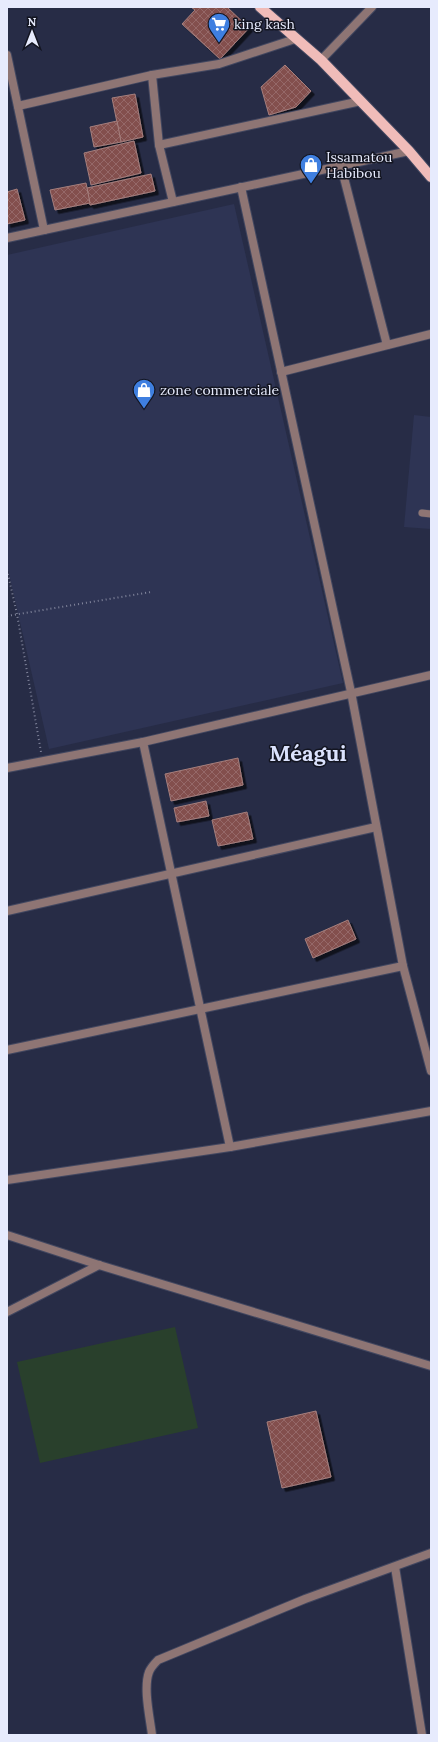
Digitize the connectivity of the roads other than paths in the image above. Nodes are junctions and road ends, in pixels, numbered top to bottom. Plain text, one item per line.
1 (260, 7) edge
2 (372, 7) edge
3 (295, 39) junction
4 (7, 55) edge
5 (321, 60) junction
6 (152, 75) junction
7 (11, 90) edge
8 (361, 101) junction
9 (18, 106) junction
10 (159, 145) junction
11 (409, 151) junction
12 (341, 166) junction
13 (431, 177) edge
14 (241, 188) junction
15 (173, 202) junction
16 (44, 230) junction
17 (7, 238) edge
18 (431, 334) edge
19 (387, 345) junction
20 (281, 372) junction
21 (422, 513) dead end
22 (431, 514) edge
23 (431, 675) edge
24 (352, 692) junction
25 (143, 742) junction
26 (7, 768) edge
27 (376, 827) junction
28 (171, 874) junction
29 (7, 911) edge
30 (404, 966) junction
31 (201, 1008) junction
32 (7, 1050) edge
33 (431, 1071) edge
34 (431, 1111) edge
35 (230, 1147) junction
36 (7, 1180) edge
37 (7, 1235) edge
38 (99, 1265) junction
39 (7, 1312) edge
40 (431, 1366) edge
41 (431, 1554) edge
42 (395, 1567) junction
43 (152, 1735) edge
44 (422, 1735) edge

1 - 3 main road
2 - 5 street
3 - 5 main road
3 - 6 street
4 - 7 street
5 - 8 main road
6 - 9 street
6 - 10 street
7 - 9 street
8 - 10 street
8 - 11 main road
9 - 16 street
10 - 15 street
11 - 12 street
11 - 13 main road
12 - 14 street
12 - 19 street
14 - 15 street
14 - 20 street
15 - 16 street
16 - 17 street
18 - 19 street
19 - 20 street
20 - 24 street
21 - 22 lane
23 - 24 street
24 - 25 street
24 - 27 street
25 - 26 street
25 - 28 street
27 - 28 street
27 - 30 street
28 - 29 street
28 - 31 street
30 - 31 street
30 - 33 street
31 - 32 street
31 - 35 street
34 - 35 street
35 - 36 street
37 - 38 street
38 - 39 street
38 - 40 street
41 - 42 street
42 - 43 street
42 - 44 street

